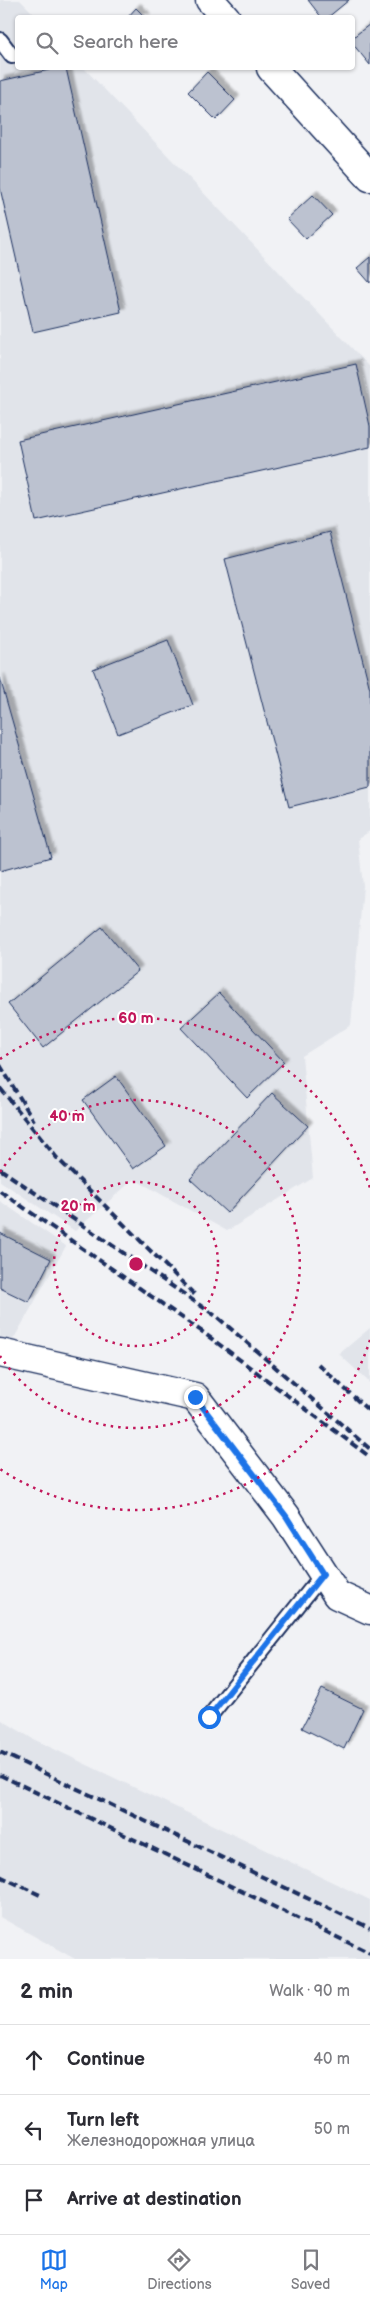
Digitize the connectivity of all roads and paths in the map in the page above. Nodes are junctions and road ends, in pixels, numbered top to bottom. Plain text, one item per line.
1 (210, 0) edge
2 (223, 15) edge
3 (0, 40) edge
4 (12, 56) dead end
5 (273, 70) edge
6 (370, 177) edge
7 (0, 1352) edge
8 (323, 1574) junction
9 (370, 1610) edge
10 (209, 1717) dead end

1 - 2 street
3 - 4 lane
5 - 6 street
7 - 8 street
8 - 9 street
8 - 10 lane

